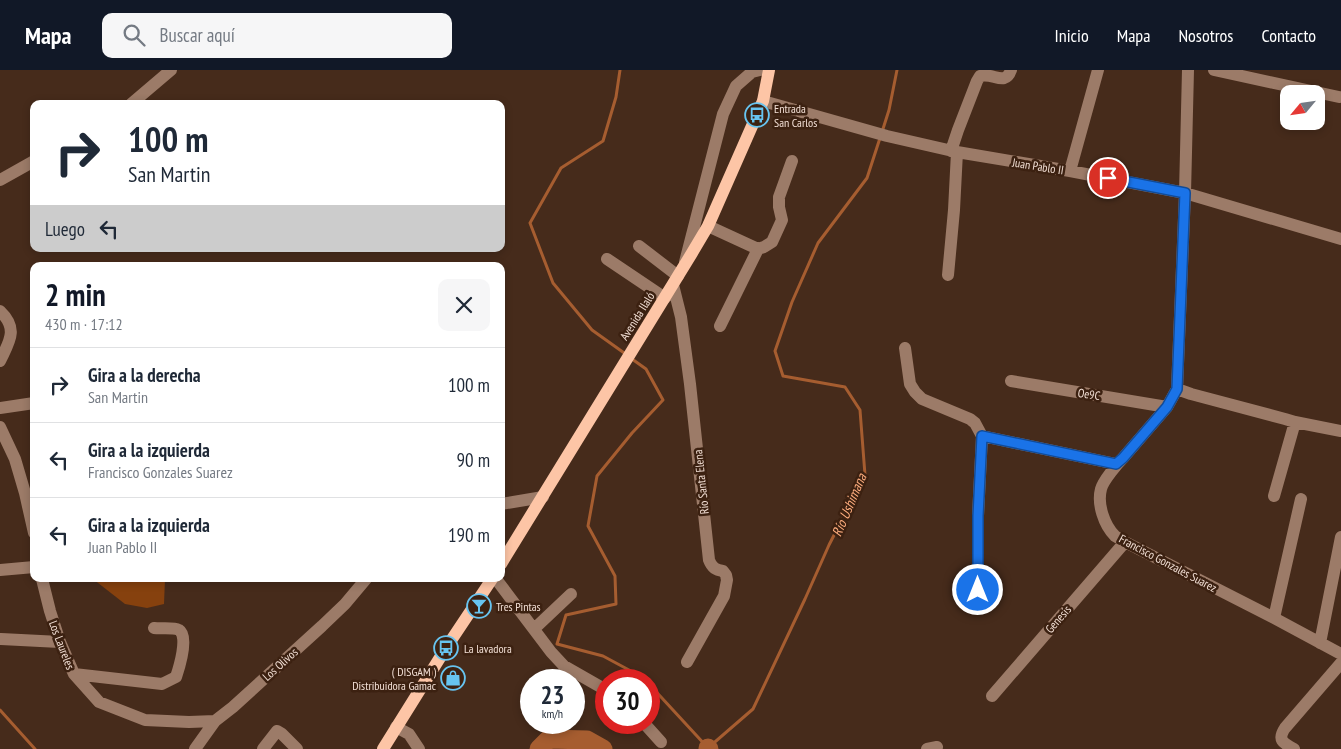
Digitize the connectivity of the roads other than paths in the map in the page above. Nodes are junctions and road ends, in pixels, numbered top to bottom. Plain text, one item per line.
1 (171, 70) edge
2 (760, 70) edge
3 (769, 70) edge
4 (1011, 70) edge
5 (1098, 70) edge
6 (1188, 70) edge
7 (1214, 70) edge
8 (1339, 97) dead end
9 (136, 100) edge
10 (763, 101) junction
11 (954, 152) junction
12 (792, 161) dead end
13 (30, 162) edge
14 (1070, 171) junction
15 (0, 180) edge
16 (1185, 193) junction
17 (708, 226) junction
18 (1341, 239) edge
19 (639, 246) dead end
20 (758, 248) junction
21 (607, 259) dead end
22 (948, 275) dead end
23 (678, 276) junction
24 (664, 298) junction
25 (0, 311) edge
26 (720, 326) dead end
27 (905, 348) dead end
28 (0, 361) edge
29 (1012, 381) dead end
30 (1177, 389) junction
31 (30, 404) edge
32 (1167, 407) junction
33 (0, 408) edge
34 (1295, 422) junction
35 (0, 428) edge
36 (1341, 431) edge
37 (982, 436) junction
38 (1116, 464) junction
39 (30, 493) edge
40 (1274, 496) dead end
41 (543, 497) junction
42 (1302, 499) dead end
43 (505, 503) edge
44 (1341, 537) edge
45 (1125, 542) junction
46 (505, 558) edge
47 (30, 567) edge
48 (0, 570) edge
49 (43, 582) edge
50 (363, 582) edge
51 (490, 582) edge
52 (498, 582) edge
53 (978, 590) dead end
54 (571, 594) dead end
55 (1274, 618) junction
56 (154, 628) dead end
57 (534, 629) junction
58 (1, 639) edge
59 (60, 642) junction
60 (1320, 643) junction
61 (1341, 654) edge
62 (687, 662) dead end
63 (1341, 664) edge
64 (74, 674) junction
65 (595, 684) edge
66 (992, 696) dead end
67 (215, 721) junction
68 (396, 727) junction
69 (654, 734) edge
70 (661, 742) dead end
71 (1290, 748) edge
72 (195, 749) edge
73 (263, 749) edge
74 (297, 749) edge
75 (383, 749) edge
76 (419, 749) edge

1 - 9 street
2 - 23 street
3 - 10 main road, Avenida Ilaló
4 - 11 street
5 - 14 street
6 - 16 street, Francisco Gonzales Suarez
7 - 8 street
10 - 11 street, Juan Pablo II
10 - 17 main road, Avenida Ilaló
11 - 14 street, Juan Pablo II
11 - 22 street
12 - 20 street
13 - 15 street
14 - 16 street, Juan Pablo II
16 - 18 street, Juan Pablo II
16 - 30 street, Francisco Gonzales Suarez
17 - 20 street
17 - 23 main road, Avenida Ilaló
19 - 23 street
20 - 26 street
21 - 24 street
23 - 24 main road, Avenida Ilaló
23 - 62 street, Río Santa Elena
24 - 41 main road, Avenida Ilaló
25 - 28 street
27 - 37 street
29 - 32 street, Oe9C
30 - 32 street, Francisco Gonzales Suarez
30 - 34 street
31 - 33 street
32 - 38 street, Francisco Gonzales Suarez
34 - 36 street
34 - 40 street
35 - 39 street
37 - 38 street
37 - 53 street
38 - 45 street, Francisco Gonzales Suarez
41 - 43 street
41 - 46 main road, Avenida Ilaló
42 - 55 street
44 - 60 street
45 - 55 street, Francisco Gonzales Suarez
45 - 66 street, Genesis
47 - 48 street
49 - 59 street, Los Laureles
50 - 67 street, Los Olivos
51 - 68 main road
52 - 57 street
54 - 57 street
55 - 60 street, Francisco Gonzales Suarez
56 - 64 street
57 - 65 street
58 - 59 street
59 - 64 street, Los Laureles
60 - 61 street, Francisco Gonzales Suarez
63 - 71 street
64 - 67 street, Los Laureles
67 - 72 street, Los Olivos
68 - 75 main road
68 - 76 street
69 - 70 street
73 - 74 street

